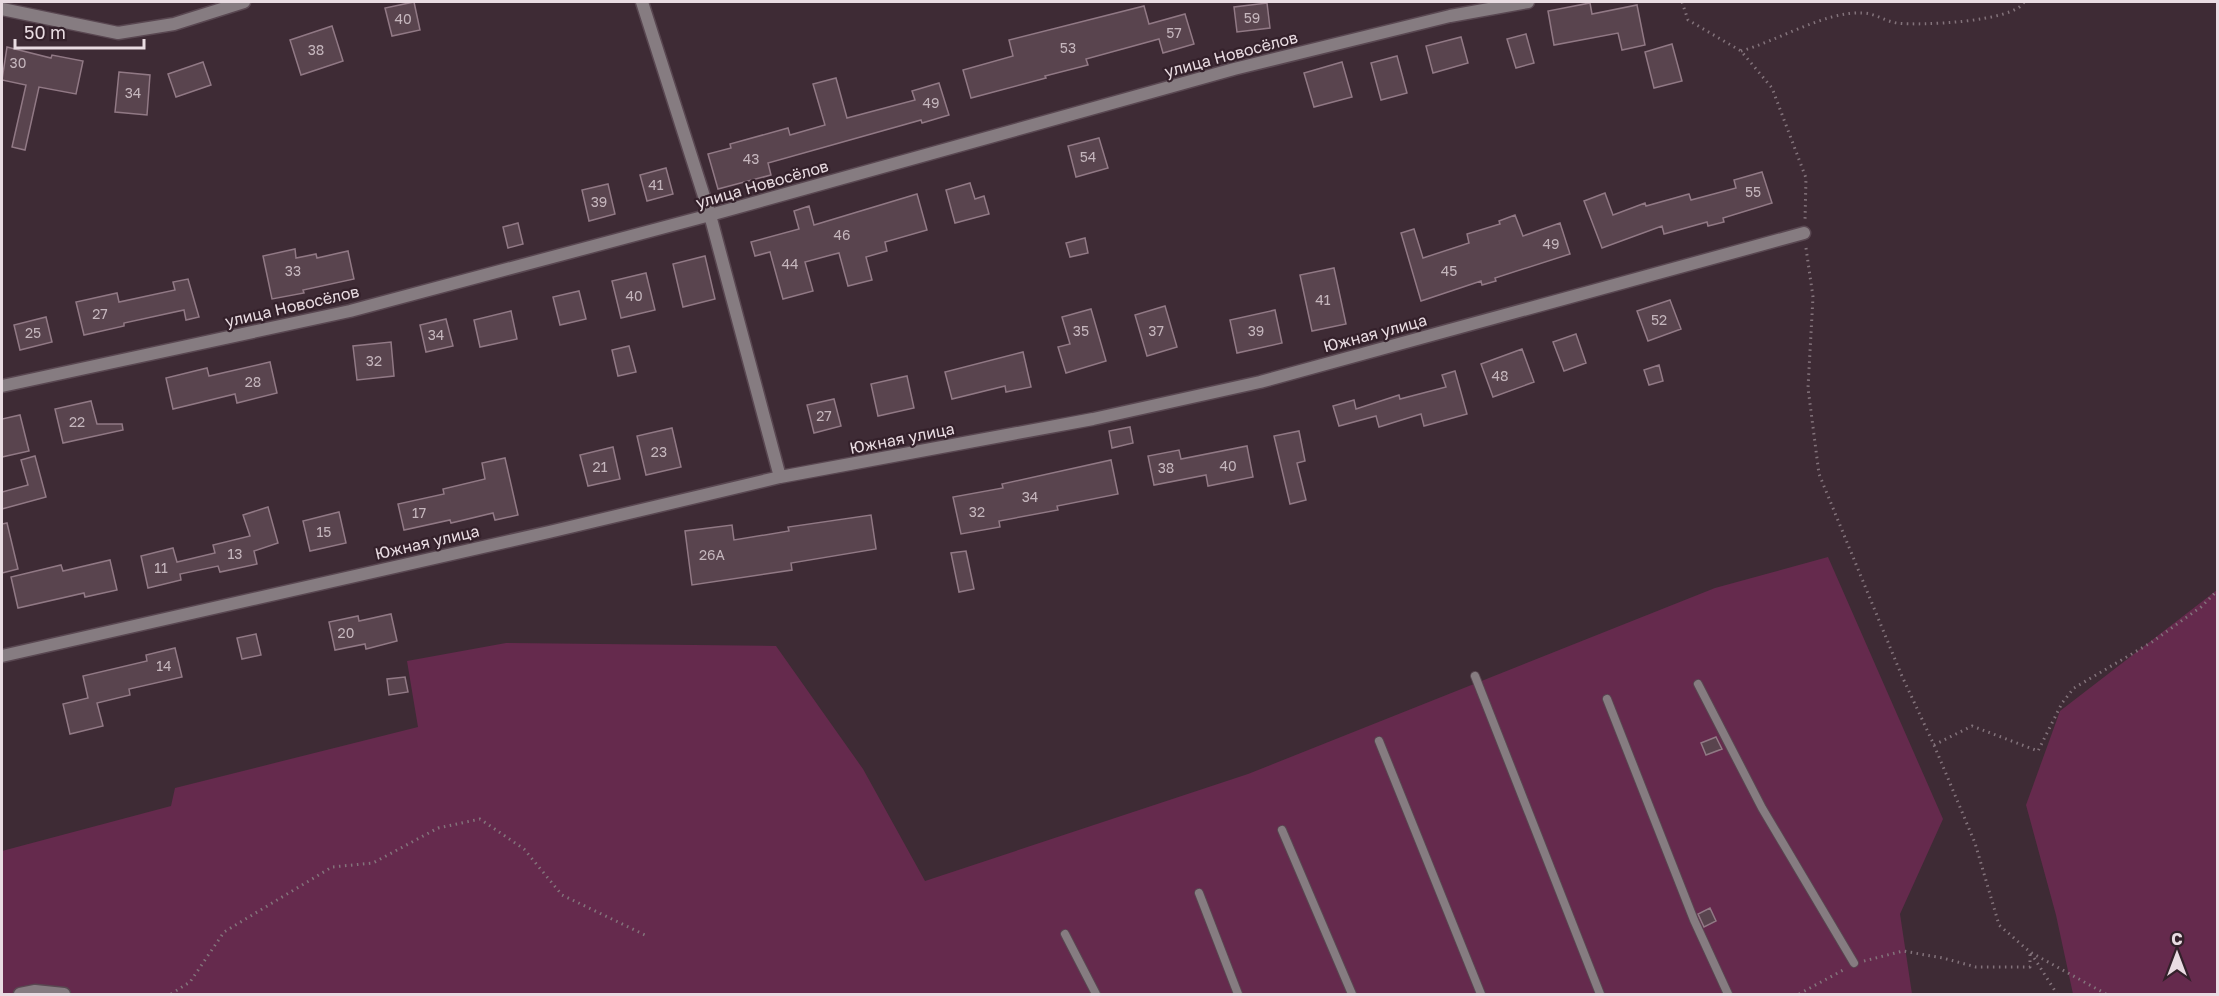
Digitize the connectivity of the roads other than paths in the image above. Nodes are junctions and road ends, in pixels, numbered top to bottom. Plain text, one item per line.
1 (244, 2) edge
2 (642, 2) edge
3 (1528, 2) edge
4 (2, 9) edge
5 (711, 215) junction
6 (1804, 233) road end
7 (2, 386) edge
8 (780, 477) junction
9 (2, 656) edge
10 (1475, 675) dead end
11 (1698, 684) dead end
12 (1607, 699) dead end
13 (1379, 741) dead end
14 (1282, 830) dead end
15 (1199, 893) dead end
16 (1065, 934) dead end
17 (1854, 963) road end
18 (20, 994) edge
19 (64, 994) edge
20 (1096, 994) edge
21 (1238, 994) edge
22 (1352, 994) edge
23 (1481, 994) edge
24 (1600, 994) edge
25 (1728, 994) edge

1 - 4 street
2 - 5 street
3 - 5 street, улица Новосёлов
5 - 7 street, улица Новосёлов
5 - 8 street
6 - 8 street, Южная улица
8 - 9 street, Южная улица
10 - 24 lane
11 - 17 lane
12 - 25 lane
13 - 23 lane
14 - 22 lane
15 - 21 lane
16 - 20 lane
18 - 19 street

